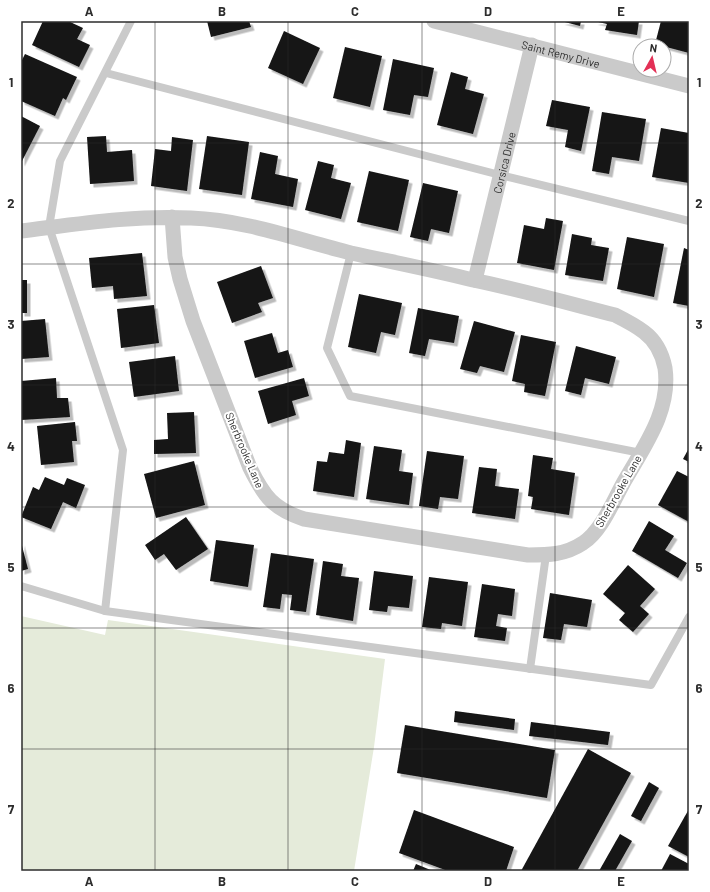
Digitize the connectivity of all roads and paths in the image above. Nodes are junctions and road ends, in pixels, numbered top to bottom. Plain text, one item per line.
1 (131, 21) edge
2 (434, 21) edge
3 (532, 45) junction
4 (106, 73) junction
5 (689, 86) edge
6 (500, 175) junction
7 (172, 217) junction
8 (689, 221) edge
9 (49, 227) junction
10 (21, 231) edge
11 (351, 252) junction
12 (475, 280) junction
13 (641, 453) junction
14 (546, 555) junction
15 (21, 586) edge
16 (105, 611) junction
17 (689, 617) edge
18 (530, 669) junction

1 - 4 lane
2 - 3 street, Saint Remy Drive
3 - 5 street, Saint Remy Drive
3 - 6 street, Corsica Drive
4 - 6 lane
4 - 9 lane
6 - 8 lane
6 - 12 street, Corsica Drive
7 - 9 street, Sherbrooke Lane
7 - 11 street, Sherbrooke Lane
7 - 14 street, Sherbrooke Lane
9 - 10 street, Sherbrooke Lane
9 - 16 lane
11 - 12 street, Sherbrooke Lane
11 - 13 lane
12 - 13 street, Sherbrooke Lane
13 - 14 street, Sherbrooke Lane
14 - 18 lane
15 - 16 lane
16 - 18 lane
17 - 18 lane

